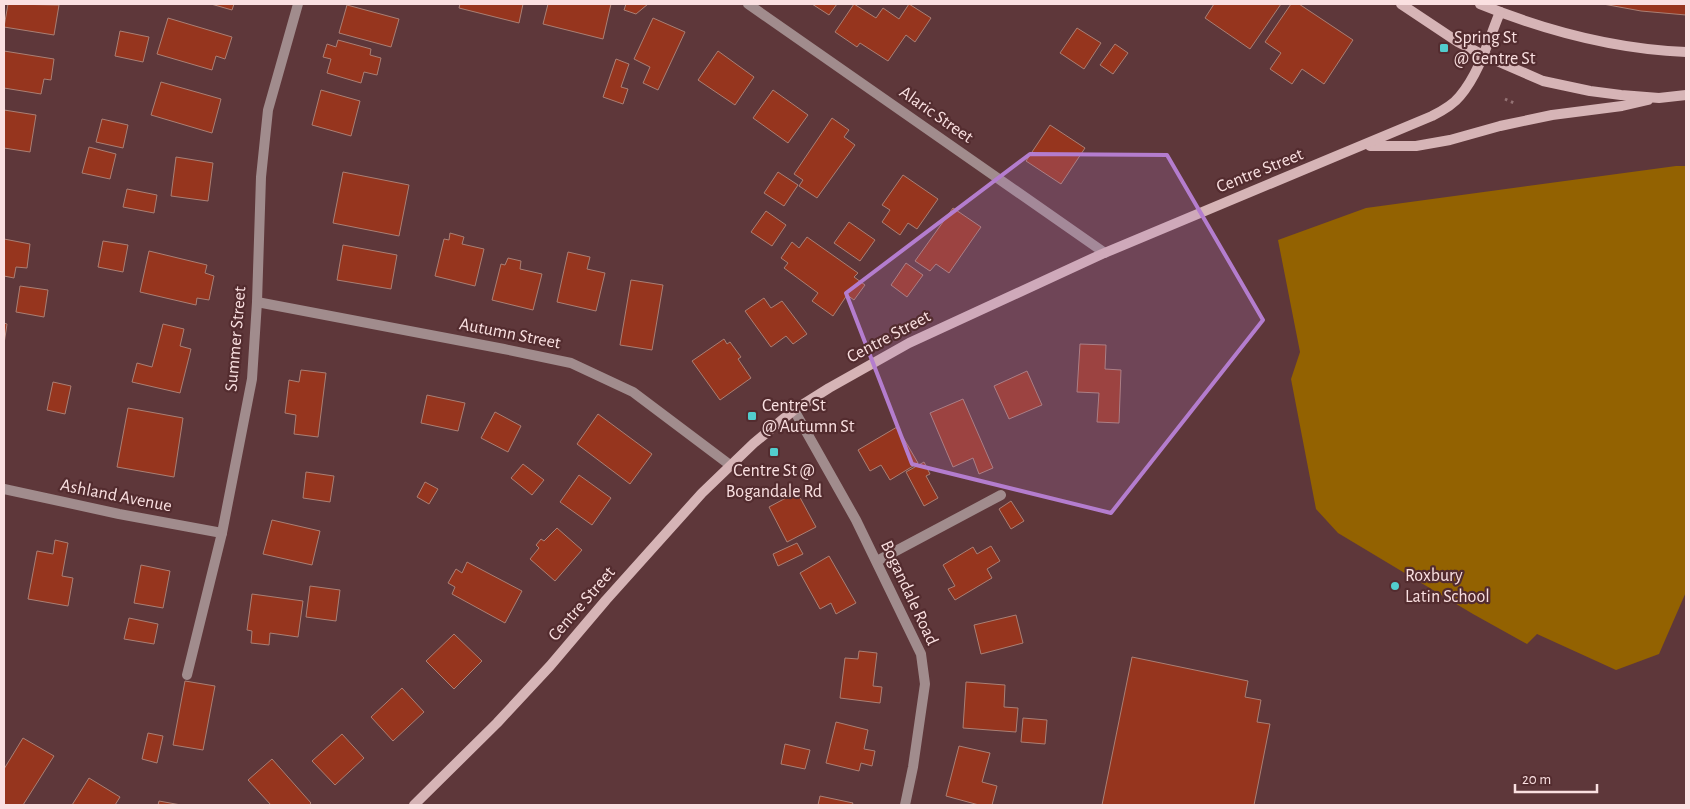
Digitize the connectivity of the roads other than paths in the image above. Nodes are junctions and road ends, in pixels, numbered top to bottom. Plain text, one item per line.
1 (298, 4) edge
2 (748, 4) edge
3 (1401, 4) edge
4 (1480, 4) edge
5 (1501, 8) edge
6 (1686, 52) edge
7 (1483, 55) junction
8 (1686, 95) edge
9 (1659, 98) junction
10 (1364, 146) junction
11 (1105, 253) junction
12 (257, 302) junction
13 (794, 410) junction
14 (730, 465) junction
15 (4, 489) edge
16 (1000, 495) dead end
17 (222, 533) junction
18 (877, 561) junction
19 (187, 675) dead end
20 (414, 805) edge
21 (905, 805) edge

1 - 12 street, Summer Street
2 - 11 street, Alaric Street
3 - 7 main road
4 - 5 main road
5 - 6 main road
5 - 7 main road, Centre Street
7 - 9 main road
7 - 10 main road, Centre Street
8 - 9 main road
9 - 10 main road
10 - 11 main road, Centre Street
11 - 13 main road, Centre Street
12 - 14 street, Autumn Street
12 - 17 street, Summer Street
13 - 14 main road, Centre Street
13 - 18 street, Bogandale Road
14 - 20 main road, Centre Street
15 - 17 street, Ashland Avenue
16 - 18 street
17 - 19 street, Summer Street
18 - 21 street, Bogandale Road

